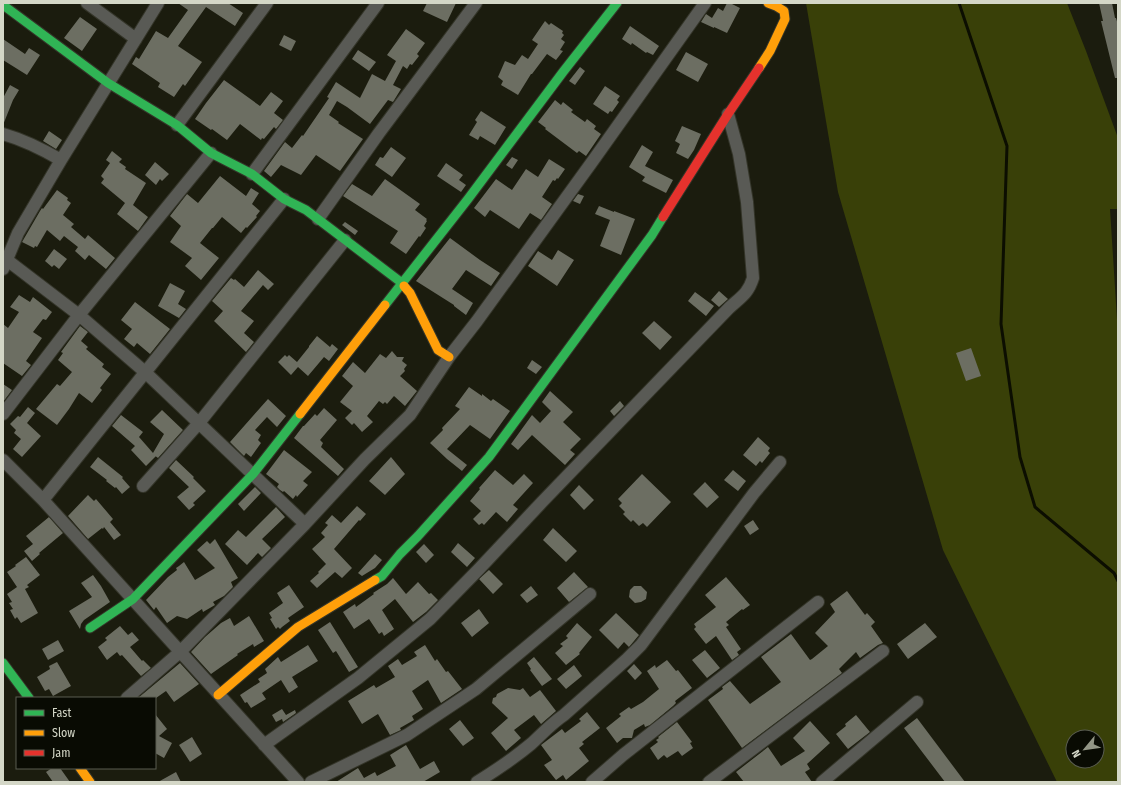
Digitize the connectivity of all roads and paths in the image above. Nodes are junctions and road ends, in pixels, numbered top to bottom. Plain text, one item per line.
1 (87, 3) edge
2 (158, 3) edge
3 (267, 3) edge
4 (378, 3) edge
5 (476, 3) edge
6 (617, 3) edge
7 (706, 3) edge
8 (768, 3) edge
9 (3, 5) edge
10 (136, 39) junction
11 (108, 83) junction
12 (728, 114) junction
13 (177, 125) junction
14 (3, 134) edge
15 (212, 153) junction
16 (61, 160) junction
17 (252, 174) junction
18 (284, 199) junction
19 (318, 219) junction
20 (345, 240) junction
21 (5, 264) edge
22 (402, 282) junction
23 (79, 315) junction
24 (449, 357) junction
25 (146, 372) junction
26 (3, 414) edge
27 (199, 423) junction
28 (3, 460) edge
29 (780, 462) dead end
30 (253, 474) junction
31 (143, 486) dead end
32 (43, 500) junction
33 (305, 524) junction
34 (590, 594) dead end
35 (133, 599) junction
36 (818, 602) dead end
37 (90, 628) dead end
38 (882, 651) dead end
39 (180, 652) junction
40 (3, 663) edge
41 (218, 695) junction
42 (28, 697) edge
43 (128, 697) edge
44 (917, 702) dead end
45 (264, 745) junction
46 (81, 769) edge
47 (90, 782) edge
48 (298, 782) edge
49 (311, 782) edge
50 (477, 782) edge
51 (592, 782) edge
52 (709, 782) edge
53 (822, 782) edge

1 - 10 street
2 - 10 street
3 - 13 street
4 - 17 street
5 - 19 street
6 - 22 main road
7 - 24 street
8 - 12 main road
9 - 11 main road
10 - 11 street
11 - 13 main road
11 - 16 street
12 - 41 main road
12 - 45 street
13 - 15 main road
14 - 16 street
15 - 17 main road
15 - 23 street
16 - 21 street
17 - 18 main road
18 - 19 main road
18 - 25 street
19 - 20 main road
20 - 22 main road
20 - 27 street
21 - 23 street
22 - 24 main road
22 - 30 main road
23 - 25 street
23 - 26 street
24 - 33 street
25 - 27 street
25 - 32 street
27 - 30 street
27 - 31 street
28 - 32 street
29 - 50 street
30 - 33 street
30 - 35 main road
32 - 35 street
33 - 39 street
34 - 49 street
35 - 37 main road
35 - 39 street
36 - 51 street
38 - 52 street
39 - 41 street
39 - 43 street
40 - 42 main road
41 - 45 street
44 - 53 street
45 - 48 street
46 - 47 main road

